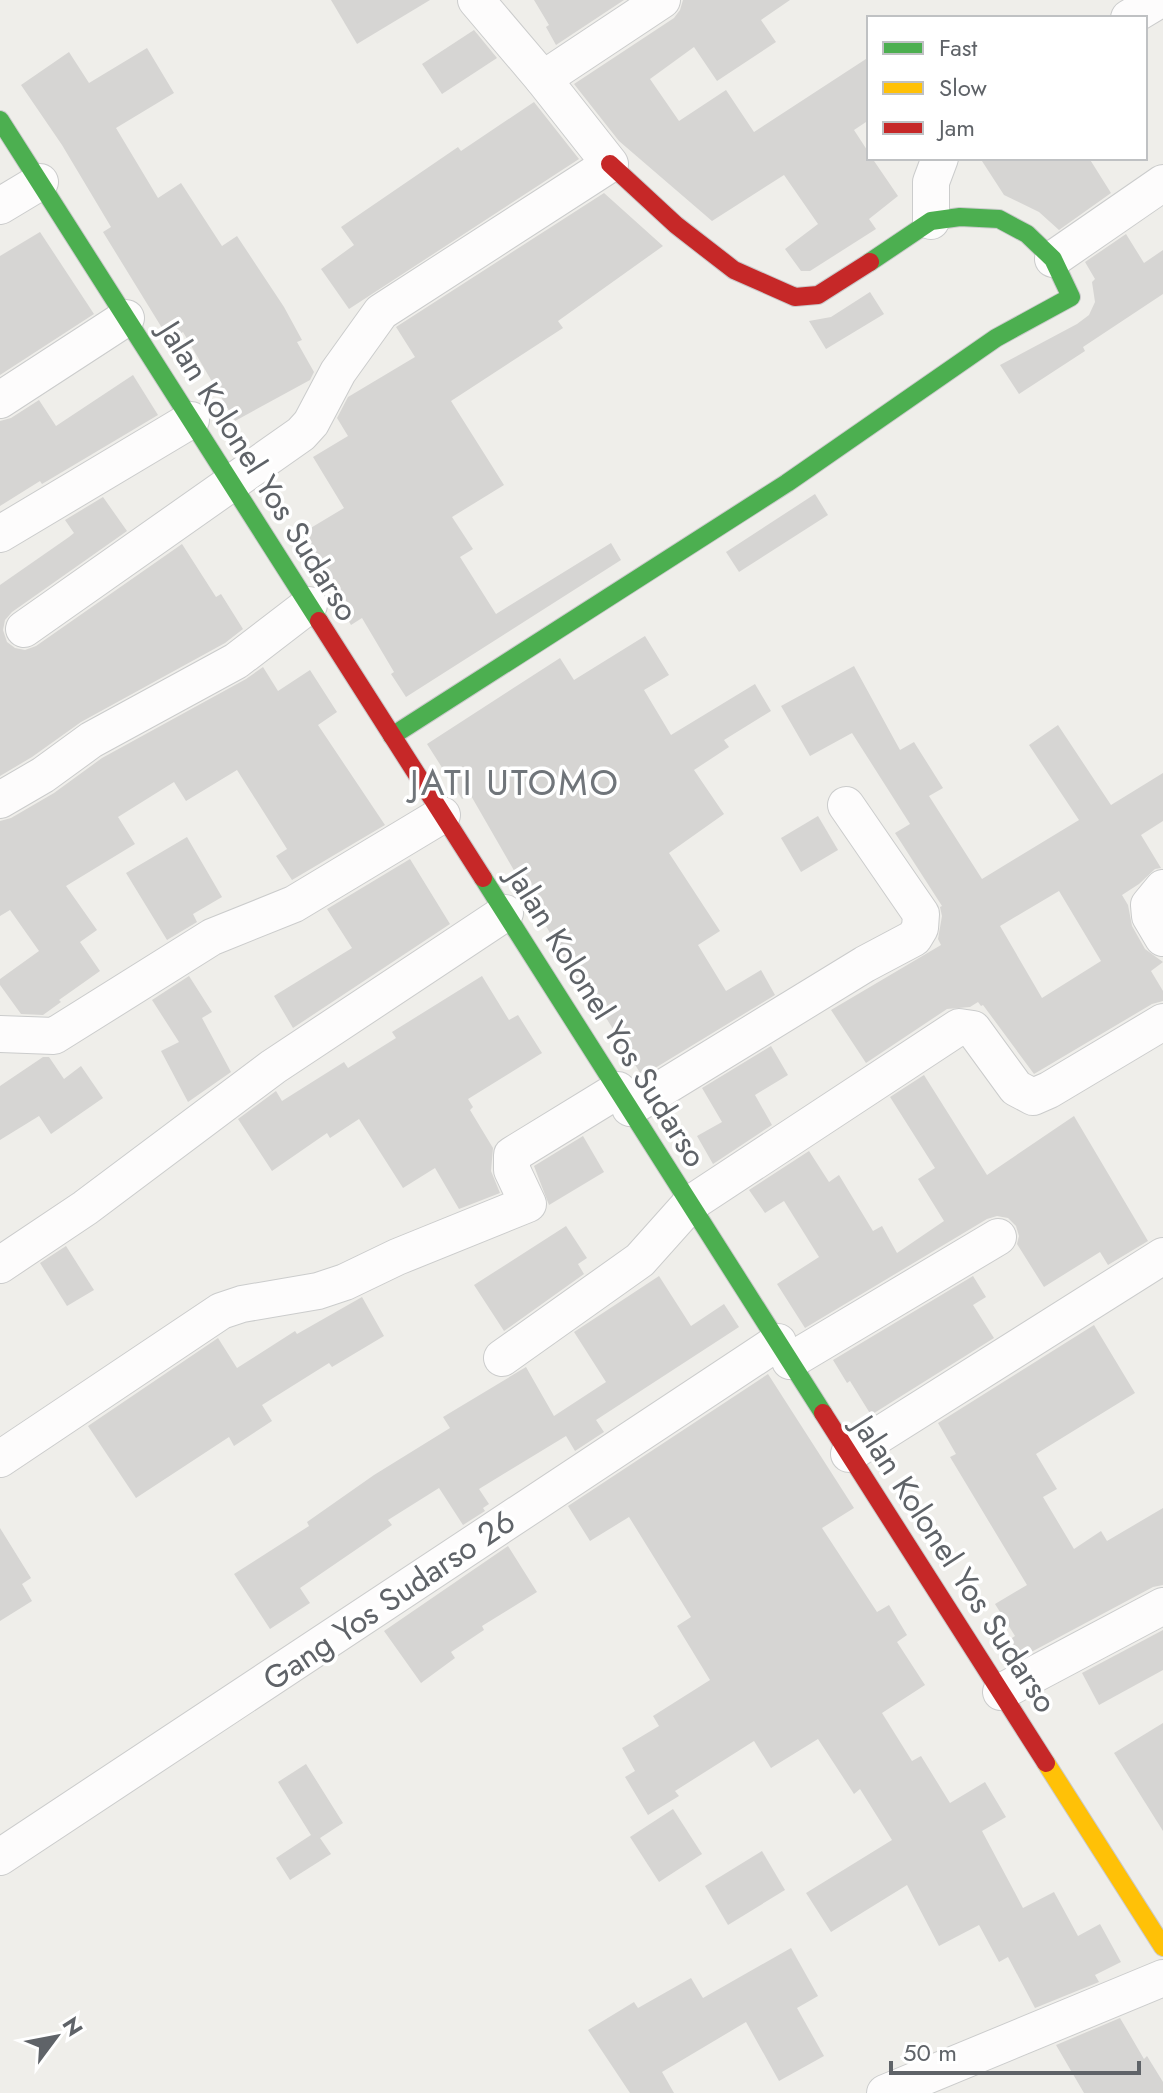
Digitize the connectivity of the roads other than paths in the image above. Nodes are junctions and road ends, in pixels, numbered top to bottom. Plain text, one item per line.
1 (476, 0) edge
2 (662, 0) edge
3 (1159, 0) edge
4 (1132, 16) edge
5 (543, 79) junction
6 (0, 120) edge
7 (939, 160) edge
8 (610, 164) junction
9 (40, 182) junction
10 (1163, 183) edge
11 (0, 206) edge
12 (931, 221) junction
13 (1053, 259) junction
14 (126, 318) junction
15 (0, 400) edge
16 (191, 420) junction
17 (231, 483) junction
18 (0, 534) edge
19 (309, 605) junction
20 (24, 629) dead end
21 (392, 736) junction
22 (0, 800) edge
23 (846, 805) dead end
24 (442, 815) junction
25 (1163, 888) edge
26 (505, 913) junction
27 (1163, 938) edge
28 (1163, 1022) edge
29 (0, 1034) edge
30 (624, 1099) junction
31 (690, 1204) junction
32 (998, 1237) dead end
33 (1163, 1256) edge
34 (0, 1265) edge
35 (784, 1351) junction
36 (502, 1358) dead end
37 (849, 1454) junction
38 (0, 1459) edge
39 (1163, 1606) edge
40 (1001, 1692) junction
41 (0, 1857) edge
42 (1157, 1926) edge
43 (1163, 1978) edge
44 (885, 2093) edge

1 - 5 street
2 - 5 street
3 - 4 street
5 - 8 street
6 - 9 street, Jalan Kolonel Yos Sudarso
7 - 12 street
8 - 12 street
8 - 17 street
9 - 11 street
9 - 14 street, Jalan Kolonel Yos Sudarso
10 - 13 street
12 - 13 street
13 - 21 street
14 - 15 street
14 - 16 street, Jalan Kolonel Yos Sudarso
16 - 17 street, Jalan Kolonel Yos Sudarso
16 - 18 street
17 - 19 street, Jalan Kolonel Yos Sudarso
17 - 20 street
19 - 21 street, Jalan Kolonel Yos Sudarso
19 - 22 street
21 - 24 street, Jalan Kolonel Yos Sudarso
23 - 30 street
24 - 26 street, Jalan Kolonel Yos Sudarso
24 - 29 street
25 - 27 street
26 - 30 street, Jalan Kolonel Yos Sudarso
26 - 34 street
28 - 31 street
30 - 31 street, Jalan Kolonel Yos Sudarso
30 - 38 street
31 - 35 street, Jalan Kolonel Yos Sudarso
31 - 36 street
32 - 35 street, Gang Yos Sudarso 26
33 - 37 street
35 - 37 street, Jalan Kolonel Yos Sudarso
35 - 41 street, Gang Yos Sudarso 26
37 - 40 street, Jalan Kolonel Yos Sudarso
39 - 40 street
40 - 42 street, Jalan Kolonel Yos Sudarso
43 - 44 street

